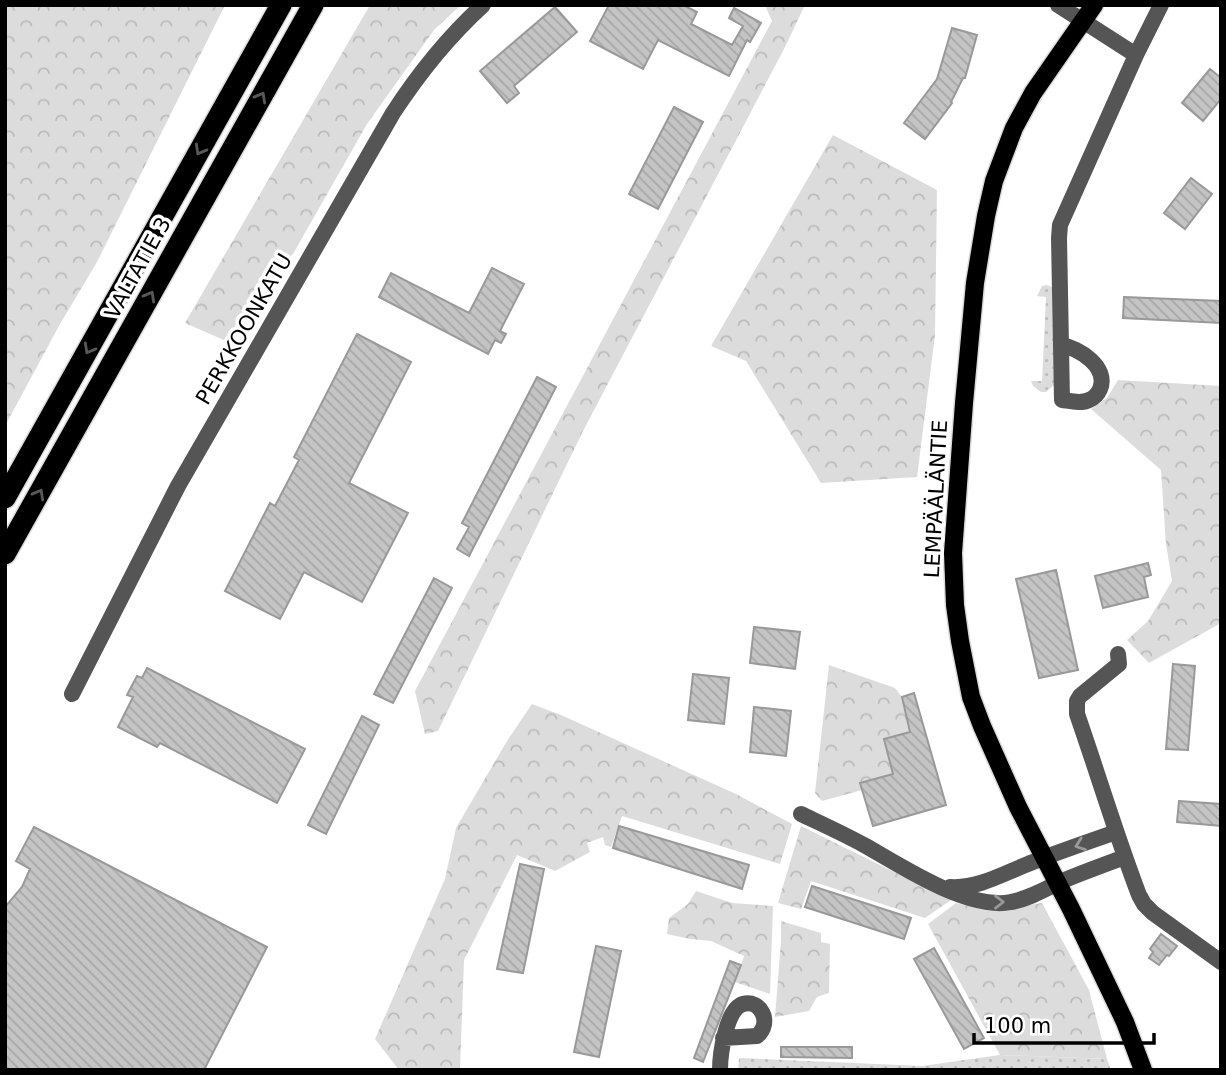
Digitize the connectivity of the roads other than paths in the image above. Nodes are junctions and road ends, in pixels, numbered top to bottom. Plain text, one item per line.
1 (281, 5) edge
2 (313, 5) edge
3 (483, 5) edge
4 (1058, 5) edge
5 (1094, 5) edge
6 (1161, 5) edge
7 (1083, 21) junction
8 (1136, 55) junction
9 (1061, 345) dead end
10 (5, 498) edge
11 (5, 554) edge
12 (1118, 654) dead end
13 (72, 694) dead end
14 (802, 814) dead end
15 (1116, 832) junction
16 (1125, 857) junction
17 (1044, 858) junction
18 (1057, 884) junction
19 (941, 887) junction
20 (1221, 962) edge
21 (723, 1038) dead end
22 (720, 1070) edge
23 (1143, 1070) edge

1 -> 10 highway, VALTATIE 3
11 -> 2 highway, VALTATIE 3
3 - 13 street, PERKKOONKATU
4 - 7 street
5 - 7 main road, LEMPÄÄLÄNTIE
6 - 8 street
7 - 8 street
7 - 17 main road, LEMPÄÄLÄNTIE
8 - 9 street
12 - 15 street
14 - 19 street
15 - 16 street
15 -> 17 street
16 - 18 street
16 - 20 street
17 - 18 main road, LEMPÄÄLÄNTIE
17 - 19 street
19 -> 18 street
18 - 23 main road, LEMPÄÄLÄNTIE
21 - 22 street

